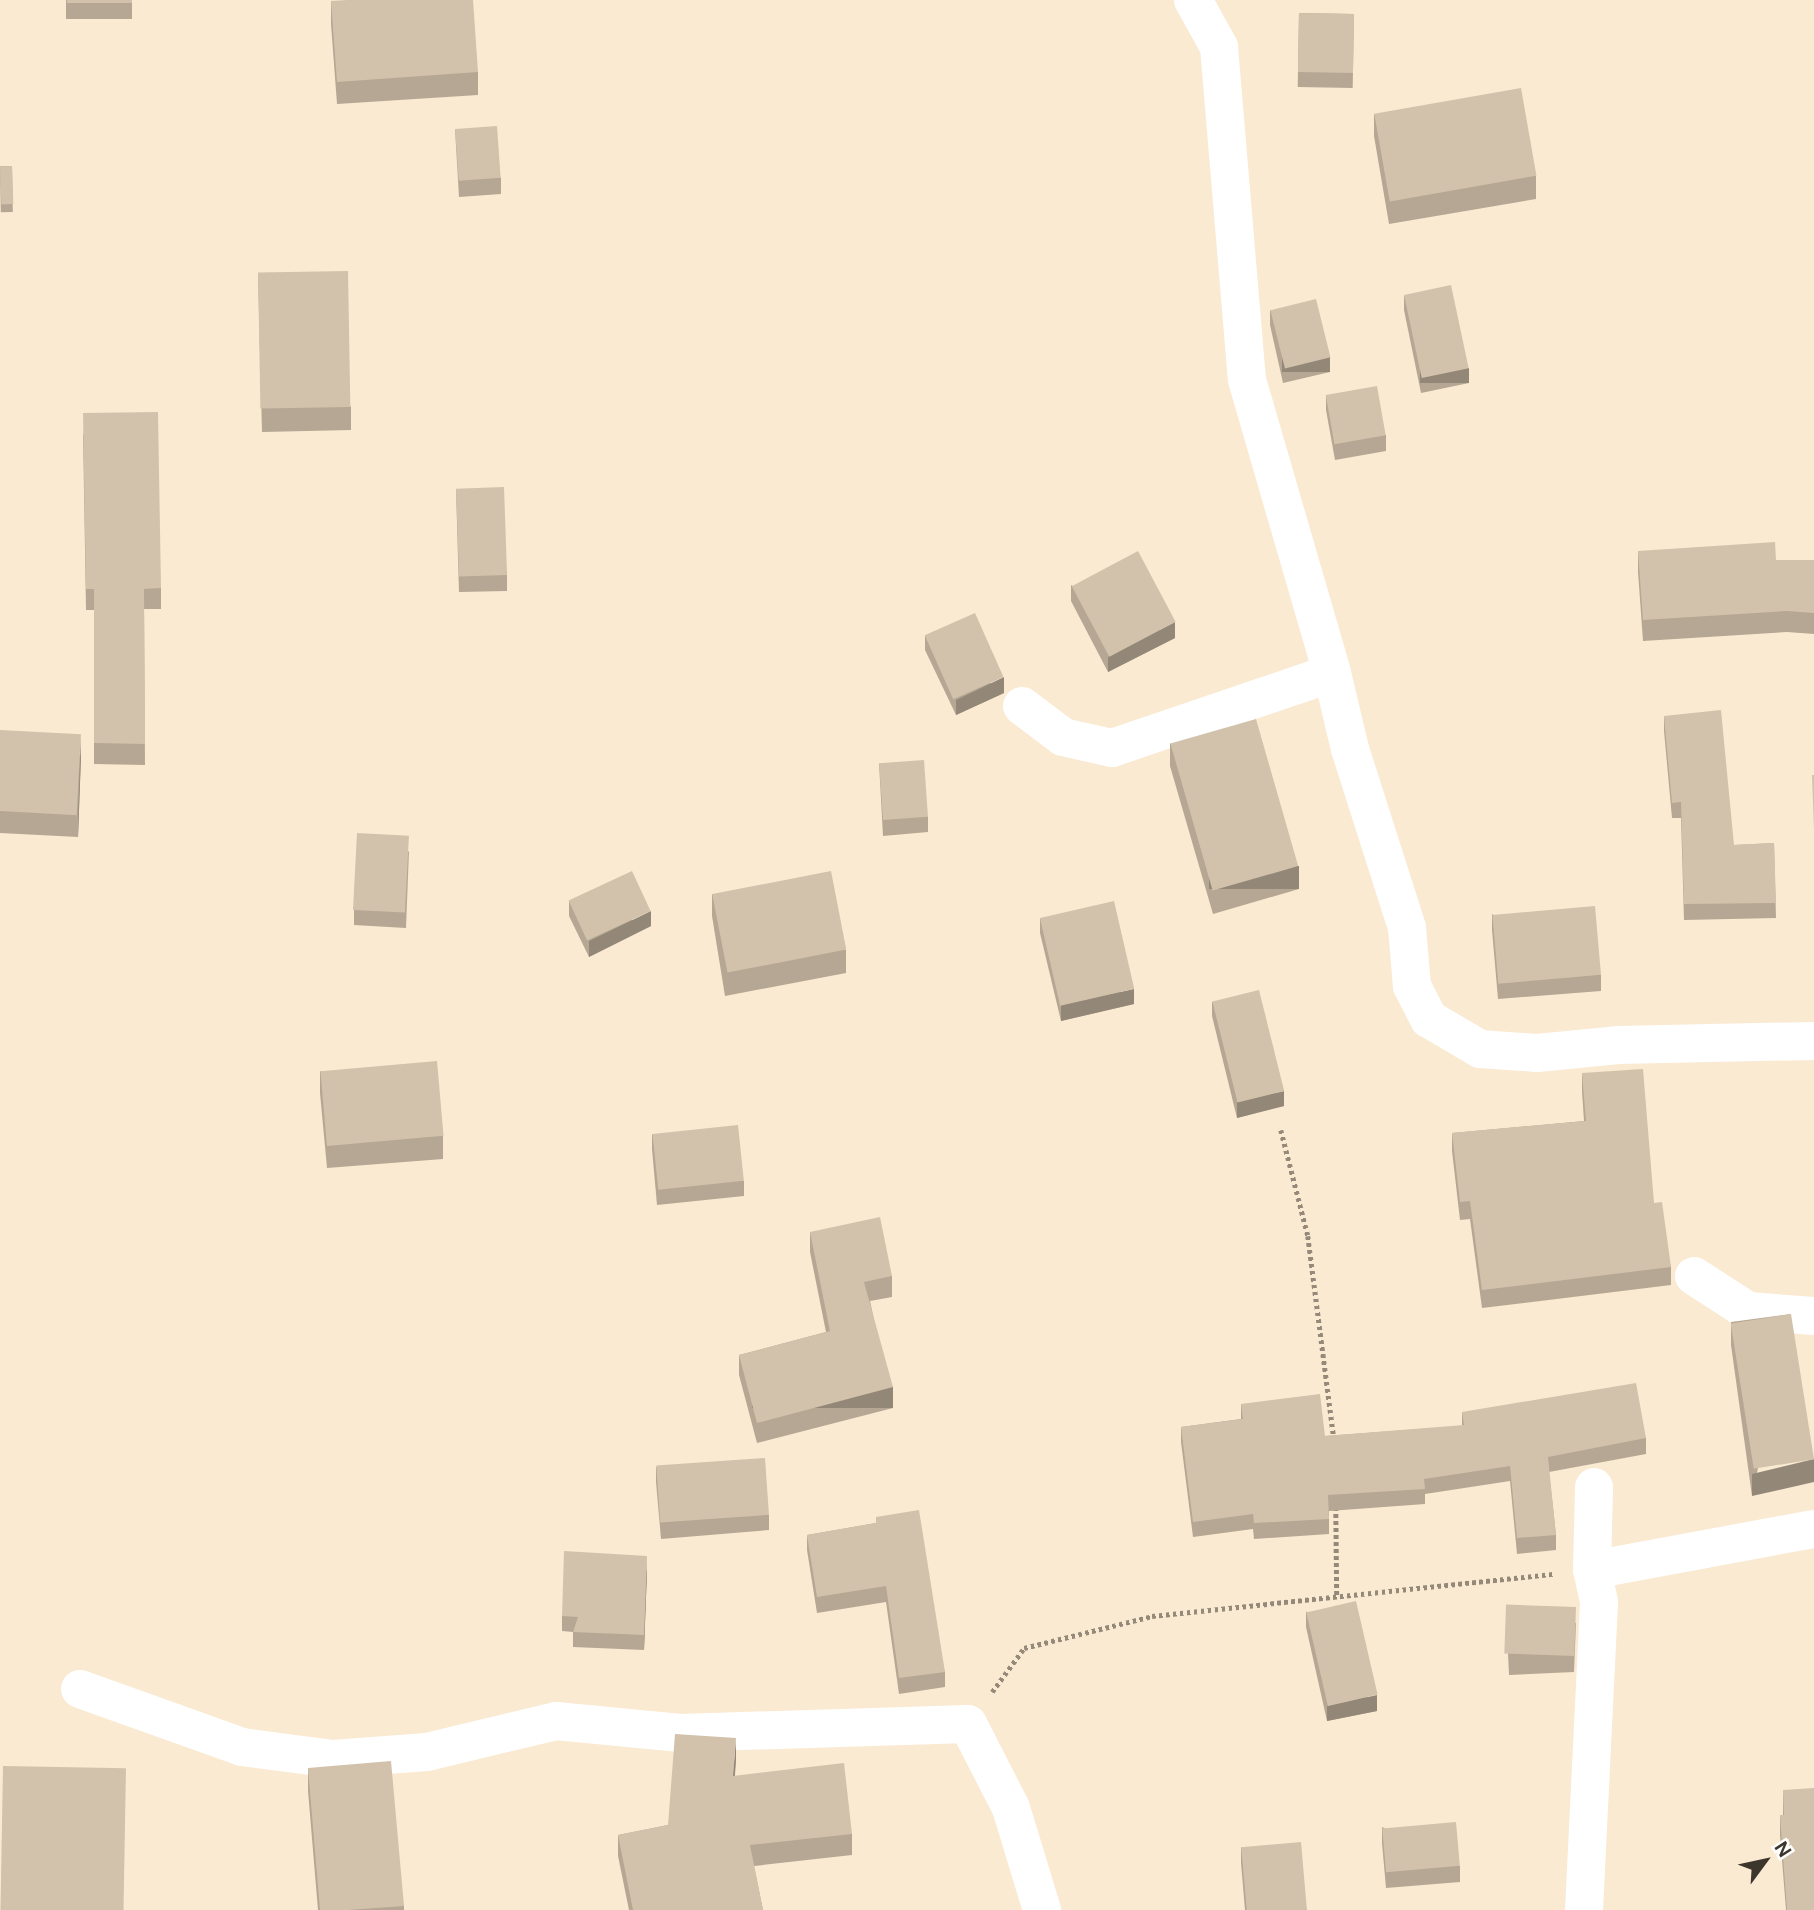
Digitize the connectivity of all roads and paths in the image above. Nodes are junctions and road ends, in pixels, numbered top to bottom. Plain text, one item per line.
1 (1193, 0) edge
2 (1332, 673) junction
3 (1022, 706) dead end
4 (1814, 1041) edge
5 (1281, 1130) dead end
6 (1694, 1276) dead end
7 (1814, 1316) edge
8 (1335, 1448) edge
9 (1594, 1487) dead end
10 (1336, 1502) edge
11 (1814, 1529) edge
12 (1592, 1570) junction
13 (1337, 1597) junction
14 (80, 1689) dead end
15 (968, 1724) junction
16 (1042, 1910) edge
17 (1584, 1910) edge

1 - 2 street
2 - 3 street
2 - 4 street
5 - 8 path
6 - 7 street
9 - 12 street
10 - 13 path
11 - 12 street
12 - 13 path
12 - 17 street
13 - 15 path
14 - 15 street
15 - 16 street

